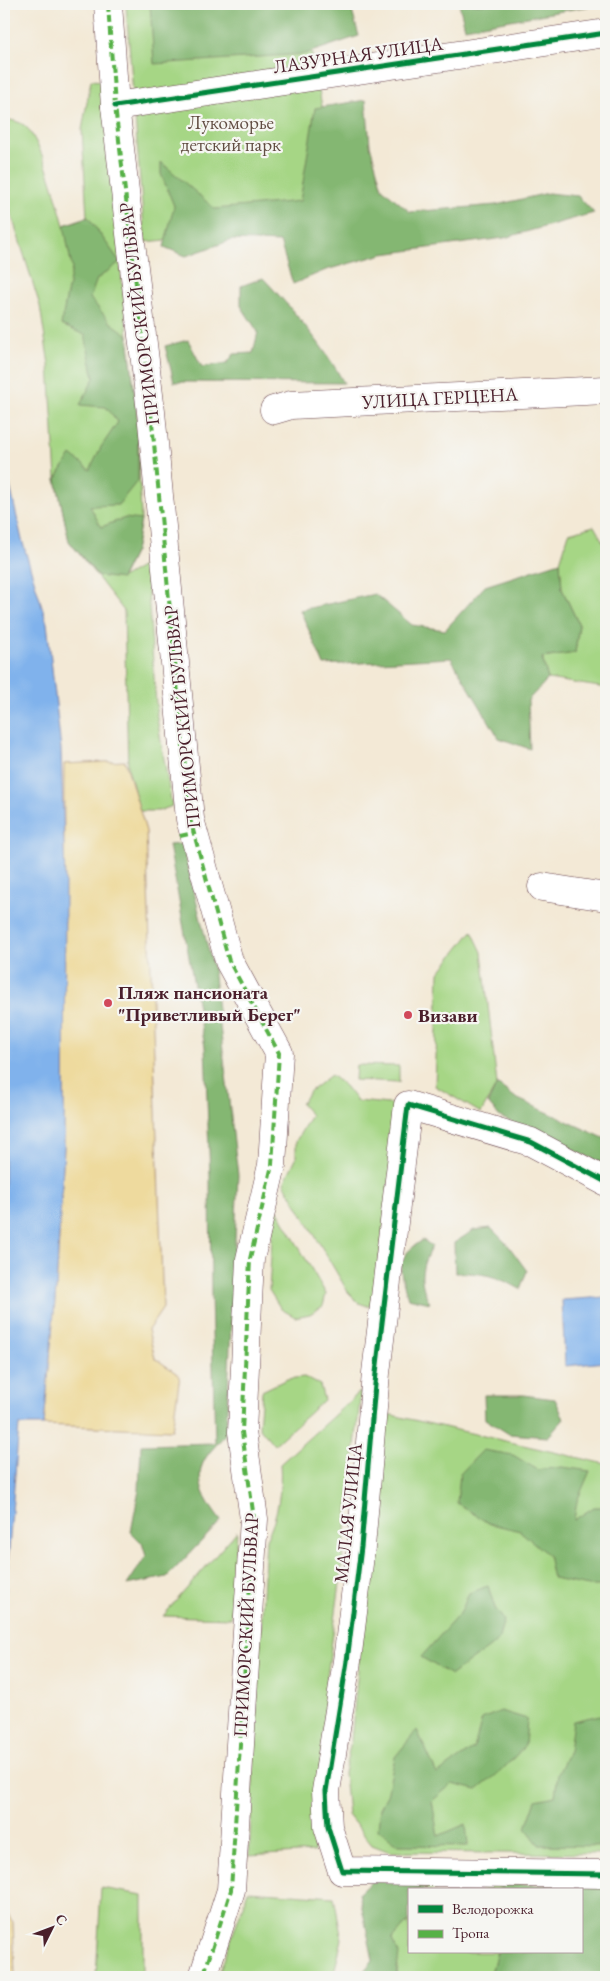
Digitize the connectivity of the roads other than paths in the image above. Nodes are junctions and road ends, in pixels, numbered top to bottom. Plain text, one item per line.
1 (108, 4) edge
2 (606, 33) edge
3 (115, 106) junction
4 (606, 390) edge
5 (274, 410) dead end
6 (542, 887) dead end
7 (606, 897) edge
8 (606, 1182) edge
9 (606, 1874) edge
10 (203, 1977) edge

1 - 3 street, ПРИМОРСКИЙ БУЛЬВАР
2 - 3 street, ЛАЗУРНАЯ УЛИЦА
3 - 10 street, ПРИМОРСКИЙ БУЛЬВАР
4 - 5 street, УЛИЦА ГЕРЦЕНА
6 - 7 street
8 - 9 street, МАЛАЯ УЛИЦА

